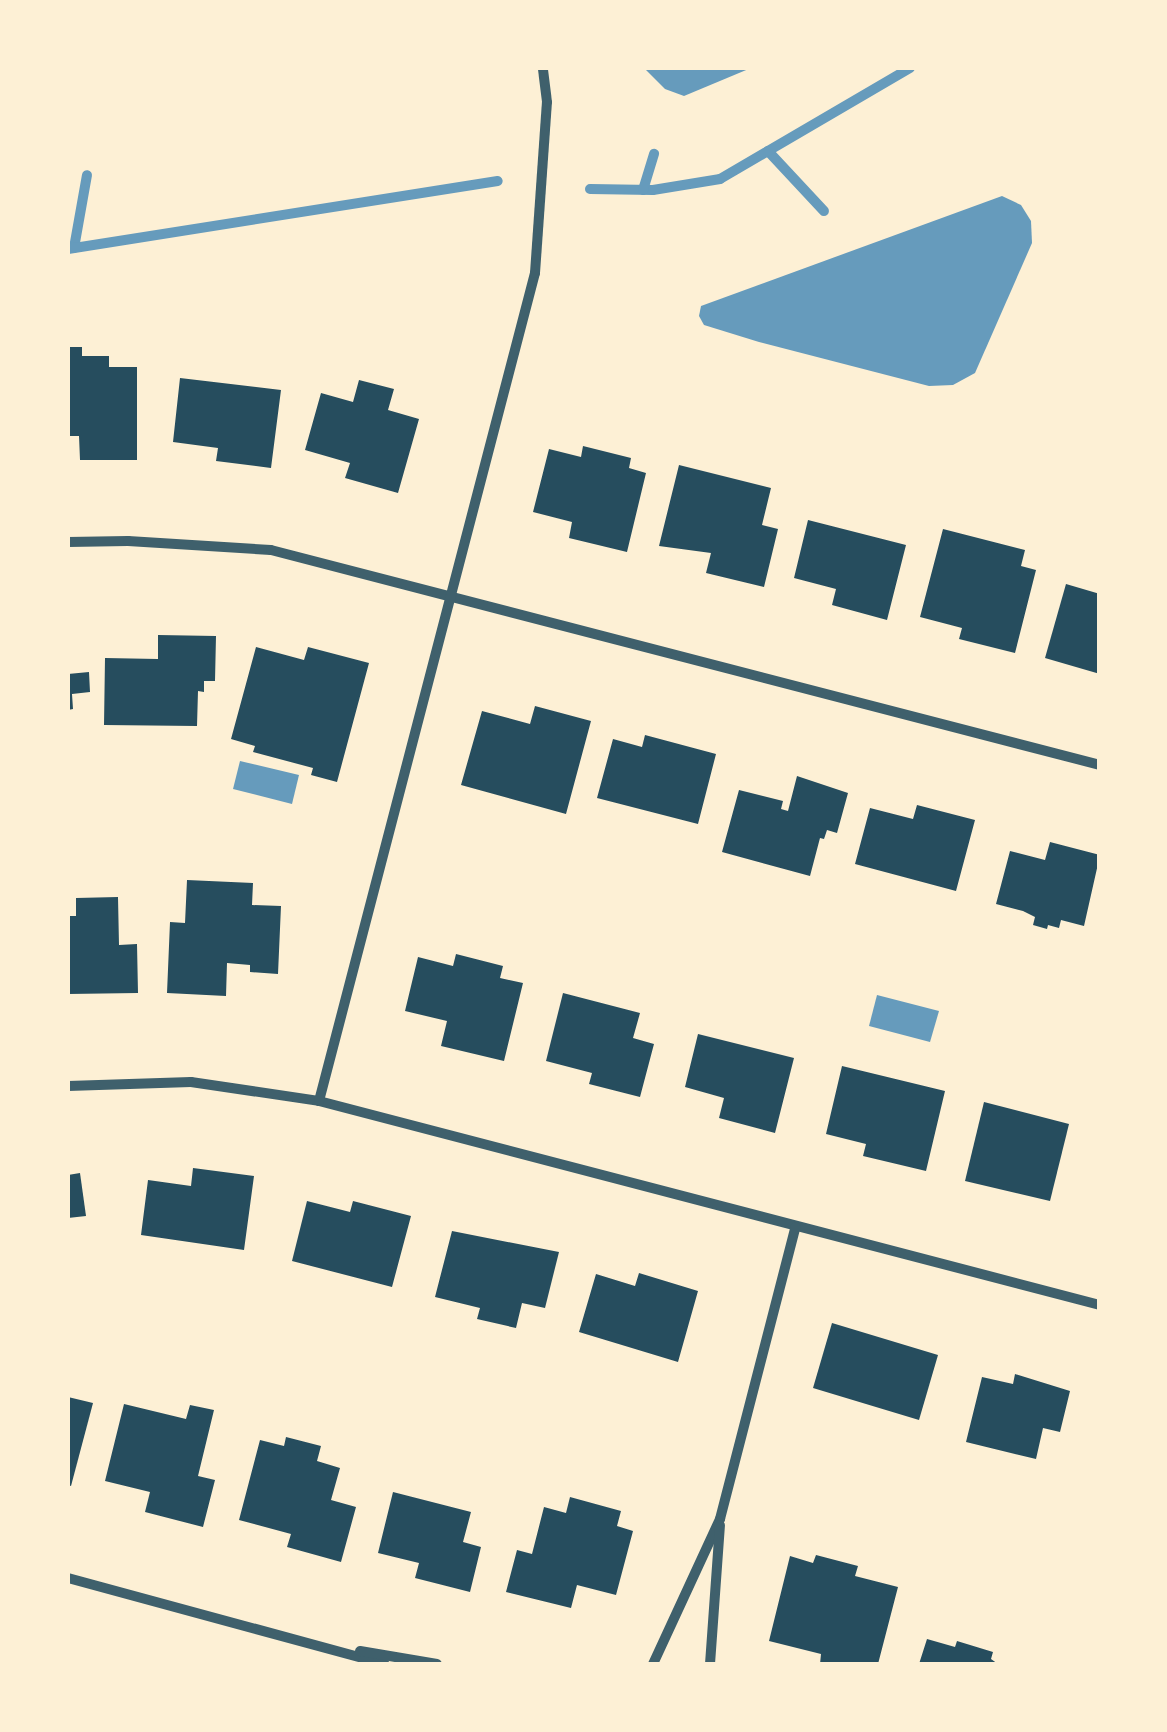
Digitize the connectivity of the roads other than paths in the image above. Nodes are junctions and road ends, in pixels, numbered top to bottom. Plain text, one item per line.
1 (543, 68) edge
2 (68, 542) edge
3 (450, 595) junction
4 (1100, 764) edge
5 (68, 1086) edge
6 (318, 1102) junction
7 (795, 1228) junction
8 (1100, 1305) edge
9 (720, 1519) junction
10 (68, 1578) edge
11 (324, 1645) junction
12 (385, 1664) edge
13 (437, 1664) edge
14 (653, 1664) edge
15 (710, 1664) edge

1 - 3 street
2 - 3 street
3 - 4 street
3 - 6 street
5 - 6 street
6 - 7 street
7 - 8 street
7 - 9 street
9 - 14 street
9 - 15 street
10 - 11 street
11 - 12 street
11 - 13 street

